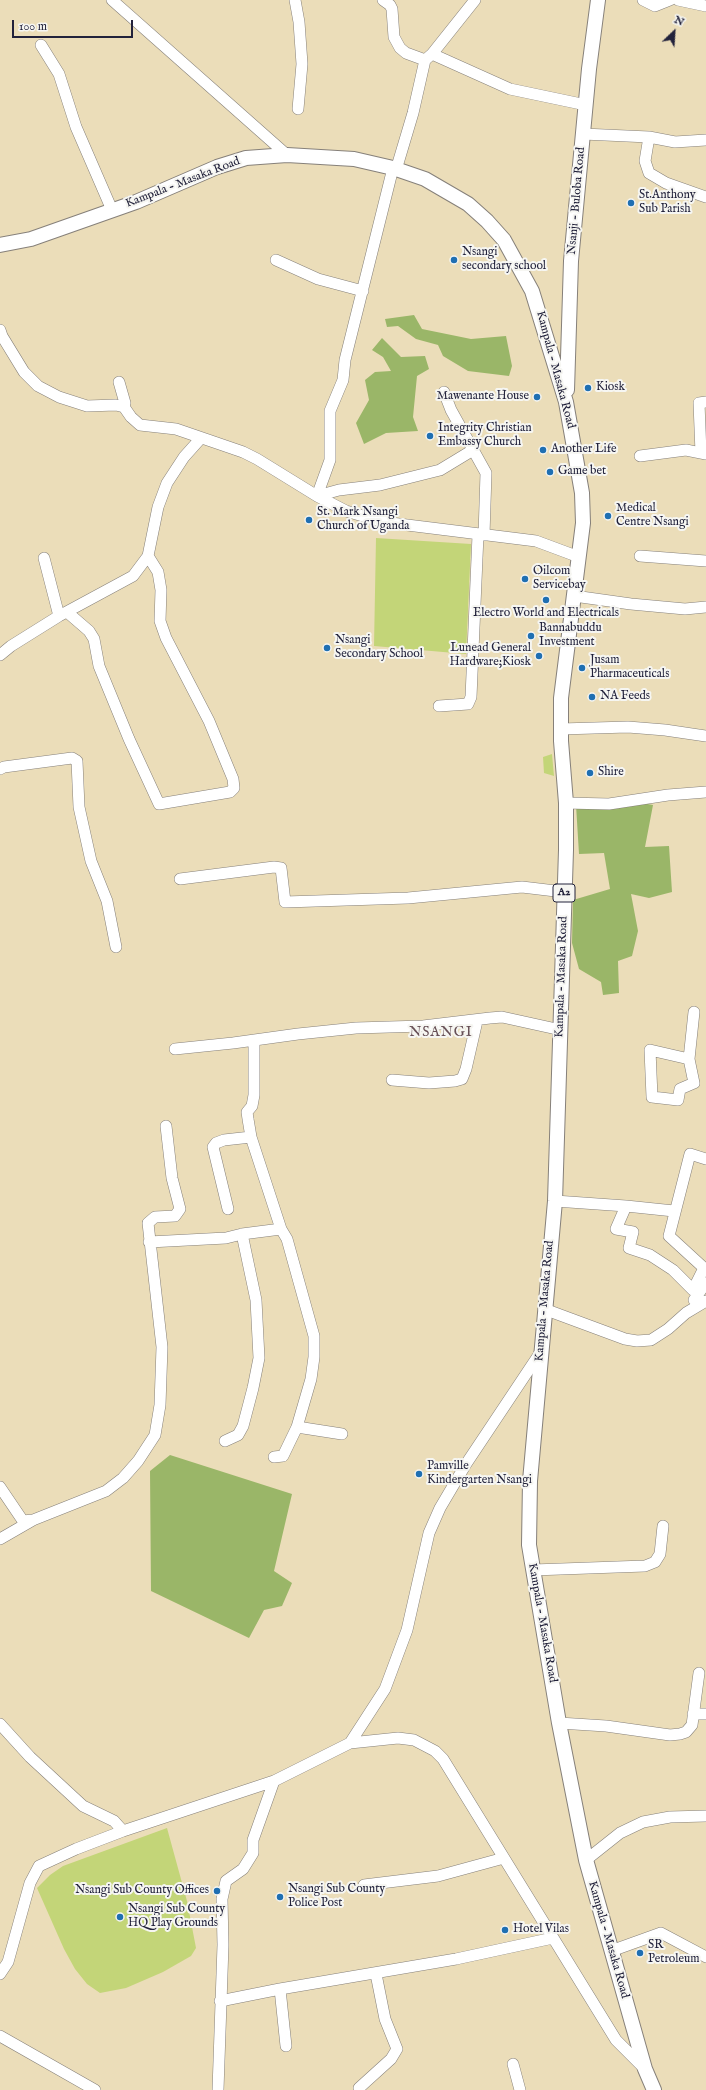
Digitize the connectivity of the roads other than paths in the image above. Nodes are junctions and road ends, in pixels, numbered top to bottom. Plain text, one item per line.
1 (112, 0) edge
2 (295, 0) edge
3 (383, 0) edge
4 (475, 0) edge
5 (598, 0) edge
6 (643, 0) edge
7 (670, 0) edge
8 (678, 0) edge
9 (706, 6) edge
10 (41, 45) dead end
11 (428, 57) junction
12 (586, 106) junction
13 (298, 109) dead end
14 (583, 134) junction
15 (648, 137) junction
16 (706, 140) edge
17 (287, 155) junction
18 (394, 169) junction
19 (706, 197) edge
20 (112, 210) junction
21 (0, 245) edge
22 (276, 260) dead end
23 (363, 291) junction
24 (0, 330) edge
25 (119, 382) dead end
26 (444, 392) dead end
27 (566, 402) junction
28 (706, 402) edge
29 (124, 407) junction
30 (201, 438) junction
31 (473, 450) junction
32 (704, 454) edge
33 (640, 456) dead end
34 (317, 496) junction
35 (481, 535) junction
36 (148, 556) junction
37 (640, 556) dead end
38 (578, 557) junction
39 (44, 558) dead end
40 (706, 561) edge
41 (574, 596) junction
42 (706, 607) edge
43 (63, 614) junction
44 (0, 656) edge
45 (439, 706) dead end
46 (561, 729) junction
47 (706, 736) edge
48 (0, 769) edge
49 (706, 792) edge
50 (566, 804) junction
51 (180, 879) dead end
52 (564, 892) junction
53 (116, 947) dead end
54 (694, 1012) dead end
55 (478, 1021) junction
56 (561, 1030) junction
57 (254, 1040) junction
58 (175, 1049) dead end
59 (688, 1059) junction
60 (392, 1080) dead end
61 (166, 1126) dead end
62 (251, 1137) junction
63 (706, 1159) edge
64 (555, 1201) junction
65 (626, 1206) junction
66 (228, 1209) dead end
67 (674, 1211) junction
68 (282, 1229) junction
69 (242, 1234) junction
70 (149, 1242) junction
71 (706, 1283) edge
72 (706, 1301) edge
73 (544, 1309) junction
74 (686, 1313) junction
75 (540, 1353) junction
76 (297, 1427) junction
77 (342, 1434) dead end
78 (225, 1441) dead end
79 (274, 1458) dead end
80 (0, 1487) edge
81 (33, 1520) junction
82 (663, 1526) dead end
83 (0, 1539) edge
84 (533, 1570) junction
85 (699, 1673) dead end
86 (701, 1695) edge
87 (693, 1714) junction
88 (706, 1714) edge
89 (559, 1723) junction
90 (1, 1726) edge
91 (350, 1743) junction
92 (274, 1781) junction
93 (706, 1816) edge
94 (123, 1831) junction
95 (504, 1858) junction
96 (586, 1860) junction
97 (364, 1884) dead end
98 (553, 1938) junction
99 (611, 1951) junction
100 (706, 1957) edge
101 (0, 1974) edge
102 (376, 1974) junction
103 (280, 1989) junction
104 (220, 2001) junction
105 (0, 2036) edge
106 (286, 2046) dead end
107 (513, 2064) dead end
108 (645, 2069) junction
109 (359, 2088) dead end
110 (95, 2090) edge
111 (218, 2090) edge
112 (520, 2090) edge
113 (654, 2090) edge

1 - 17 street
2 - 13 street
3 - 11 street
4 - 11 street
5 - 12 main road, Nsanji - Buloba Road
6 - 7 street
8 - 9 street
10 - 20 street
11 - 12 street
11 - 18 street
12 - 14 main road, Nsanji - Buloba Road
14 - 15 street
14 - 27 main road, Nsanji - Buloba Road
15 - 16 street
15 - 19 street
17 - 18 main road, Kampala - Masaka Road / A2
17 - 20 main road, Kampala - Masaka Road / A2
18 - 23 street
18 - 27 main road, Kampala - Masaka Road / A2
20 - 21 main road, Kampala - Masaka Road / A2
22 - 23 street
23 - 34 street
24 - 29 street
25 - 29 street
26 - 31 street
27 - 38 main road, Kampala - Masaka Road / A2
28 - 32 street
29 - 30 street
30 - 34 street
30 - 36 street
31 - 34 street
31 - 35 street
32 - 33 street
34 - 35 street
35 - 38 street
35 - 45 street
36 - 43 street
36 - 43 street
37 - 40 street
38 - 41 main road, Kampala - Masaka Road / A2
39 - 43 street
41 - 42 street
41 - 46 main road, Kampala - Masaka Road / A2
43 - 44 street
46 - 47 street
46 - 50 main road, Kampala - Masaka Road / A2
48 - 53 street
49 - 50 street
50 - 52 main road, Kampala - Masaka Road / A2
51 - 52 street
52 - 56 main road, Kampala - Masaka Road / A2
54 - 59 street
55 - 56 street
55 - 57 street
55 - 60 street
56 - 64 main road, Kampala - Masaka Road / A2
57 - 58 street
57 - 62 street
59 - 59 street
61 - 70 street
62 - 66 street
62 - 68 street
63 - 67 street
64 - 65 street
64 - 73 main road, Kampala - Masaka Road / A2
65 - 67 street
65 - 67 street
68 - 69 street
68 - 76 street
69 - 70 street
69 - 78 street
70 - 81 street
71 - 74 street
72 - 74 street
73 - 74 street
73 - 75 main road, Kampala - Masaka Road / A2
75 - 84 main road, Kampala - Masaka Road / A2
75 - 91 street
76 - 77 street
76 - 79 street
80 - 81 street
81 - 83 street
82 - 84 street
84 - 89 main road, Kampala - Masaka Road / A2
85 - 86 street
86 - 87 street
87 - 88 street
87 - 89 street
89 - 96 main road, Kampala - Masaka Road / A2
90 - 94 street
91 - 92 street
91 - 95 street
92 - 94 street
92 - 104 street
93 - 96 street
94 - 101 street
95 - 97 street
95 - 98 street
96 - 99 main road, Kampala - Masaka Road / A2
98 - 102 street
98 - 108 street
99 - 100 street
99 - 108 main road, Kampala - Masaka Road / A2
102 - 103 street
102 - 109 street
103 - 104 street
103 - 106 street
104 - 111 street
105 - 110 street
107 - 112 street
108 - 113 main road, Kampala - Masaka Road / A2

